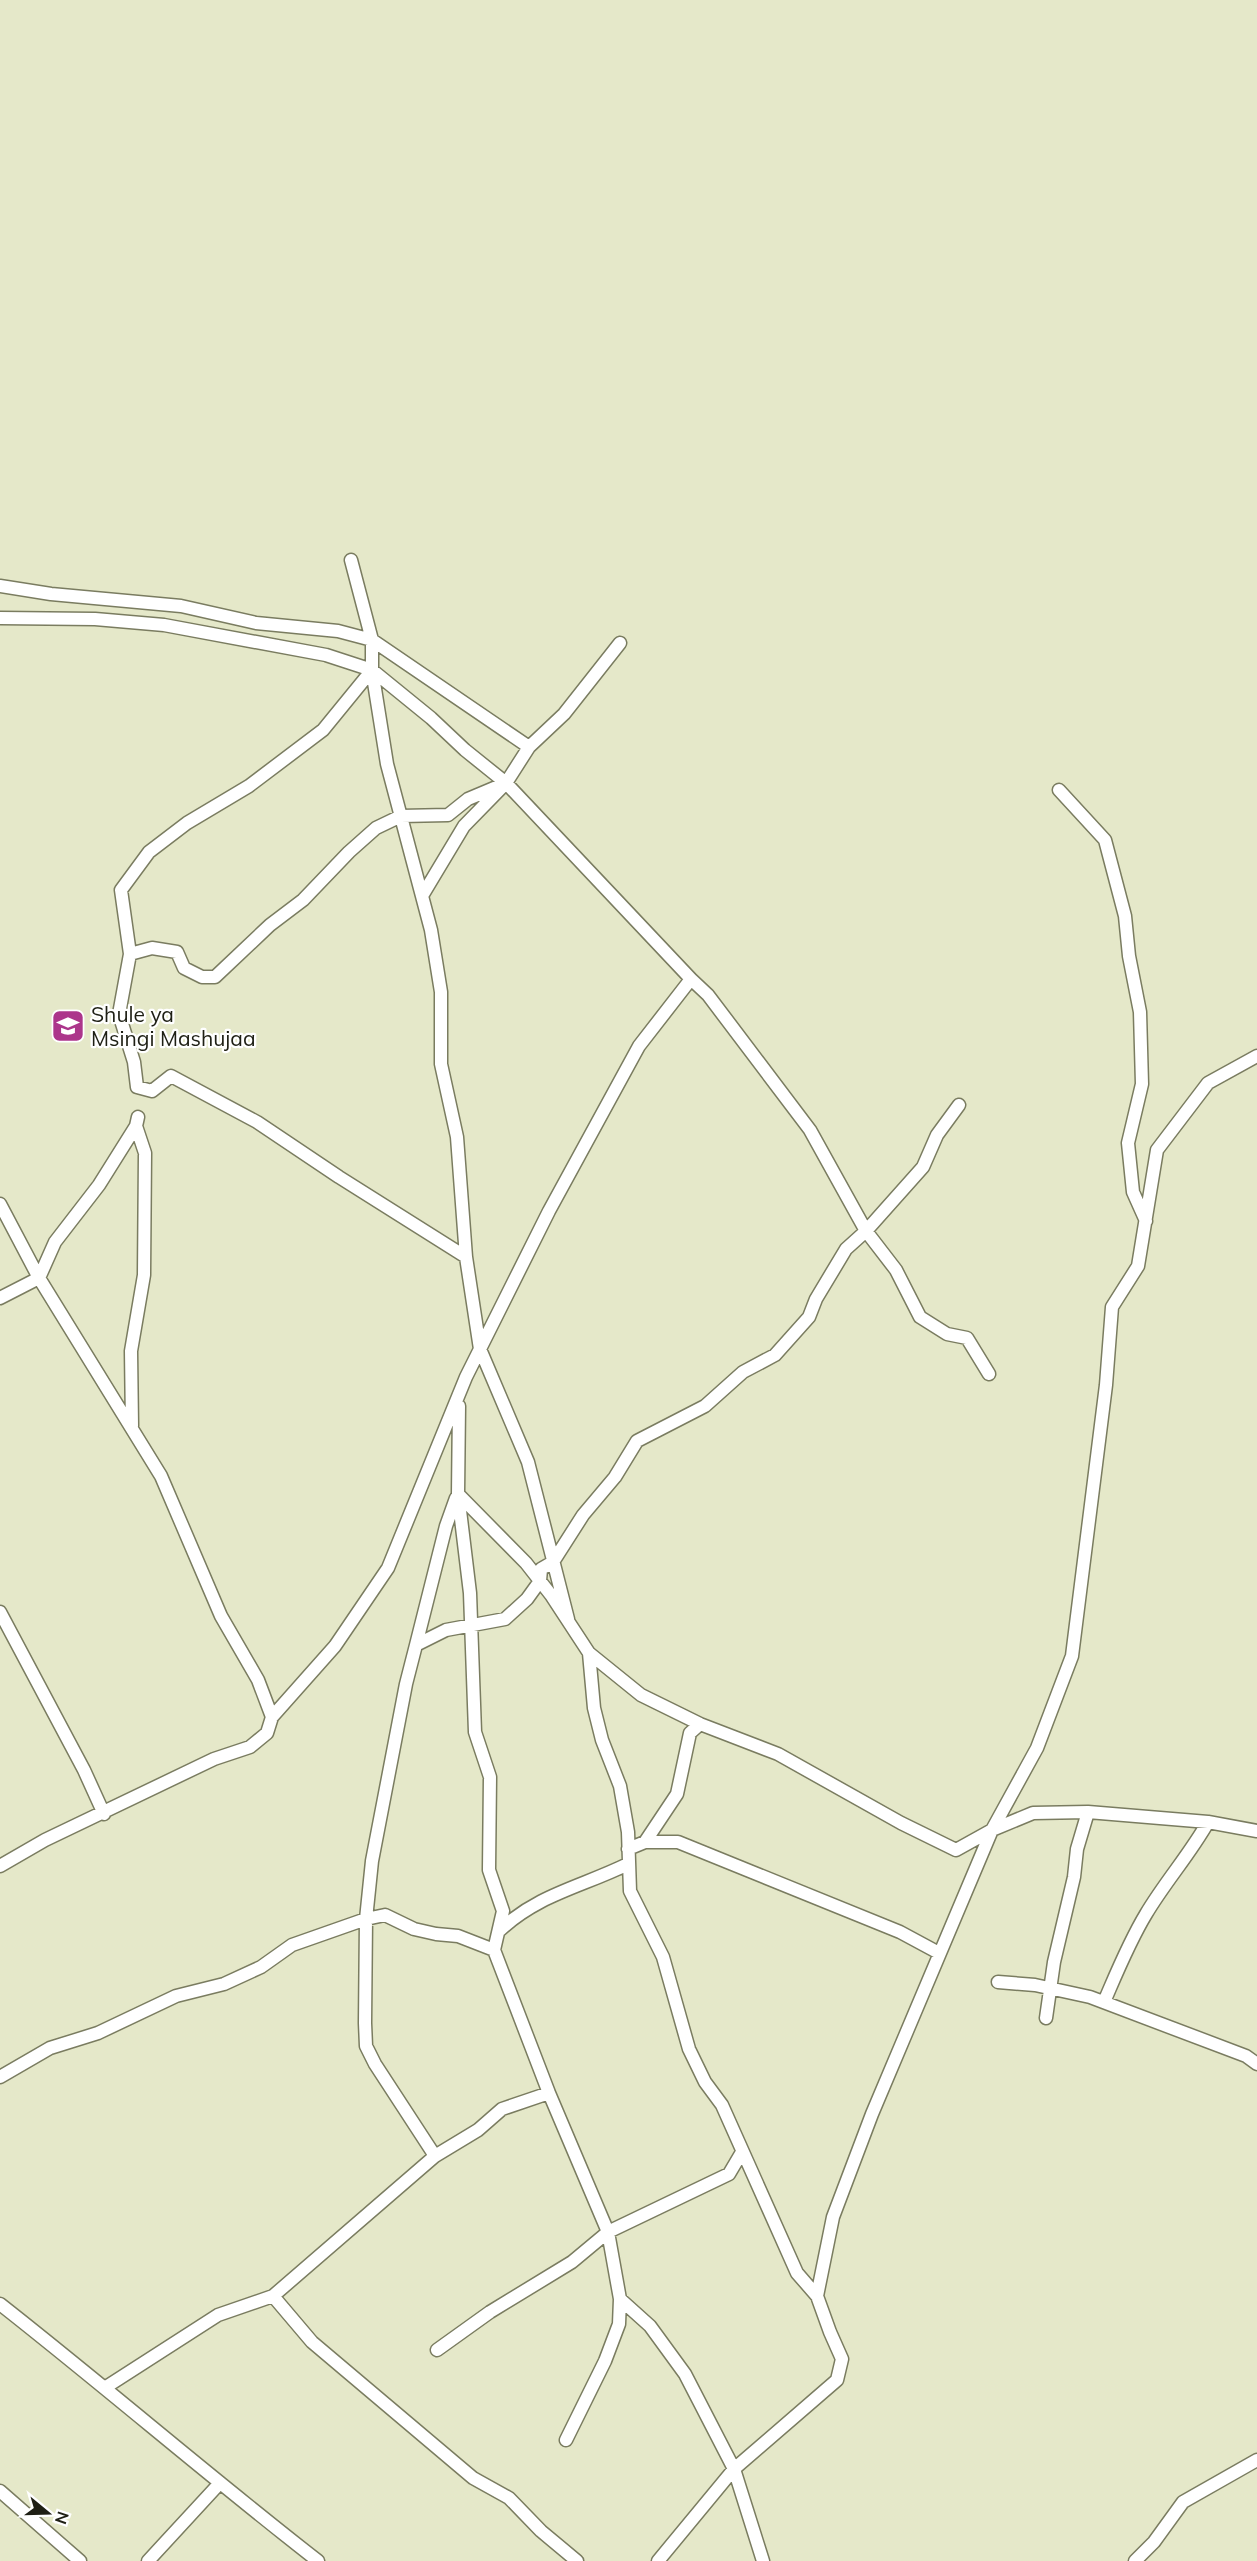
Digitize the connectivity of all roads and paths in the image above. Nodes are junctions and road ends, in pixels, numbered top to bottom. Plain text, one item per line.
1 (351, 560) dead end
2 (0, 586) edge
3 (0, 618) edge
4 (372, 640) junction
5 (621, 643) dead end
6 (372, 670) junction
7 (529, 747) junction
8 (506, 783) junction
9 (1059, 790) dead end
10 (401, 816) junction
11 (422, 896) junction
12 (130, 954) junction
13 (690, 979) junction
14 (1257, 1056) edge
15 (959, 1105) dead end
16 (0, 1204) edge
17 (1146, 1221) junction
18 (866, 1231) junction
19 (466, 1257) junction
20 (39, 1278) junction
21 (0, 1298) edge
22 (480, 1349) junction
23 (988, 1374) dead end
24 (459, 1398) junction
25 (132, 1427) junction
26 (458, 1494) junction
27 (553, 1562) junction
28 (540, 1581) junction
29 (0, 1612) edge
30 (471, 1626) junction
31 (570, 1626) junction
32 (417, 1645) junction
33 (589, 1653) junction
34 (272, 1718) junction
35 (700, 1724) junction
36 (1088, 1812) junction
37 (104, 1814) junction
38 (1208, 1822) junction
39 (992, 1830) junction
40 (1257, 1831) edge
41 (645, 1842) junction
42 (628, 1849) junction
43 (628, 1864) junction
44 (0, 1866) edge
45 (366, 1919) junction
46 (499, 1931) junction
47 (494, 1950) junction
48 (939, 1953) junction
49 (998, 1982) dead end
50 (1050, 1988) junction
51 (1104, 2002) junction
52 (1046, 2018) dead end
53 (1257, 2064) edge
54 (0, 2078) edge
55 (549, 2093) junction
56 (741, 2152) junction
57 (435, 2156) junction
58 (608, 2232) junction
59 (273, 2296) junction
60 (818, 2296) junction
61 (620, 2299) junction
62 (0, 2304) edge
63 (437, 2350) dead end
64 (106, 2387) junction
65 (566, 2440) dead end
66 (1257, 2460) edge
67 (734, 2469) junction
68 (219, 2484) junction
69 (0, 2491) edge
70 (80, 2561) edge
71 (148, 2561) edge
72 (318, 2561) edge
73 (577, 2561) edge
74 (658, 2561) edge
75 (763, 2561) edge
76 (1135, 2561) edge

1 - 4 street
2 - 4 street
3 - 6 street
4 - 6 street
4 - 7 street
5 - 7 street
6 - 8 street
6 - 10 street
6 - 12 street
7 - 8 street
8 - 10 street
8 - 11 street
8 - 13 street
9 - 17 street
10 - 11 street
10 - 12 street
11 - 19 street
12 - 19 street
13 - 18 street
13 - 22 street
14 - 17 street
15 - 18 street
16 - 20 street
17 - 39 street
18 - 23 street
18 - 27 street
19 - 22 street
20 - 21 street
20 - 25 street
20 - 25 street
22 - 24 street
22 - 27 street
24 - 26 street
24 - 34 street
25 - 34 street
26 - 28 street
26 - 30 street
26 - 32 street
27 - 28 street
27 - 31 street
28 - 30 street
28 - 31 street
29 - 37 street
30 - 32 street
30 - 46 street
31 - 33 street
32 - 45 street
33 - 35 street
33 - 42 street
34 - 37 street
35 - 39 street
35 - 41 street
36 - 38 street
36 - 39 street
36 - 50 street
37 - 44 street
38 - 40 street
38 - 51 street
39 - 48 street
41 - 42 street
41 - 48 street
42 - 43 street
43 - 46 street
43 - 56 street
45 - 47 street
45 - 54 street
45 - 57 street
46 - 47 street
47 - 55 street
48 - 60 street
49 - 50 street
50 - 51 street
50 - 52 street
51 - 53 street
55 - 57 street
55 - 58 street
56 - 58 street
56 - 60 street
57 - 59 street
58 - 61 street
58 - 63 street
59 - 64 street
59 - 73 street
60 - 67 street
61 - 65 street
61 - 67 street
62 - 64 street
64 - 68 street
66 - 76 street
67 - 74 street
67 - 75 street
68 - 71 street
68 - 72 street
69 - 70 street

